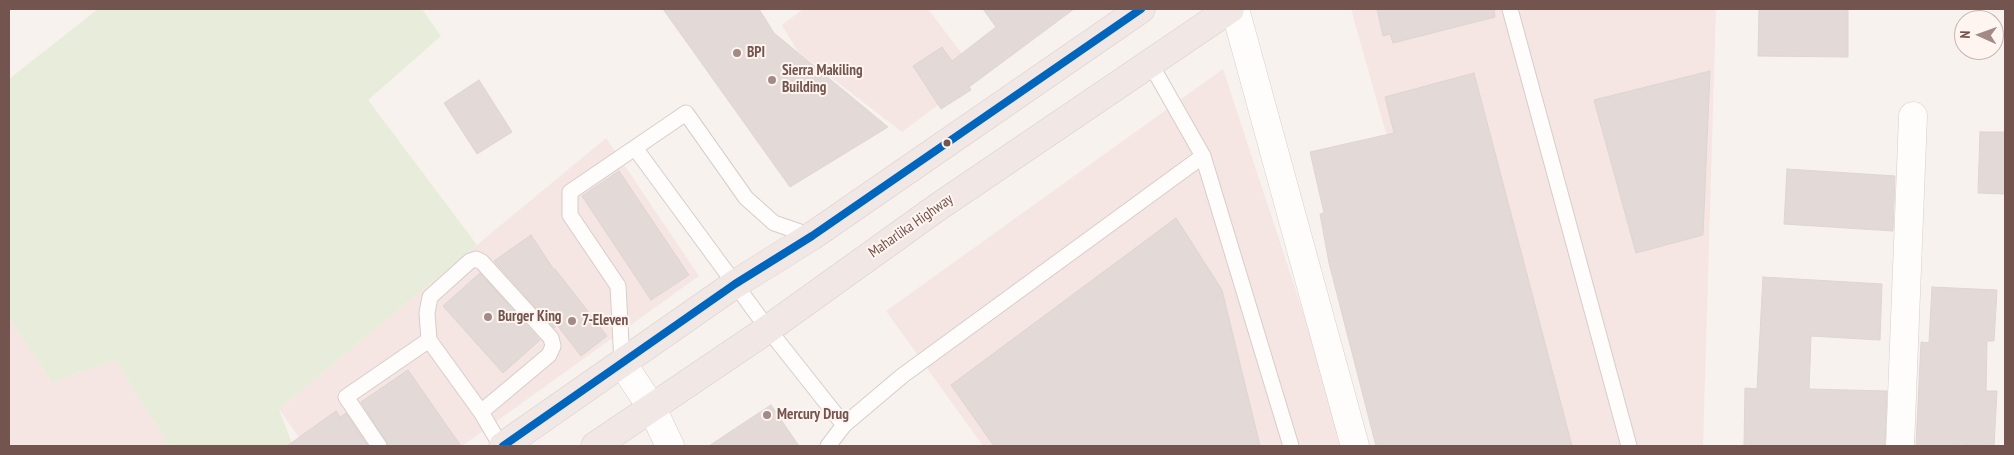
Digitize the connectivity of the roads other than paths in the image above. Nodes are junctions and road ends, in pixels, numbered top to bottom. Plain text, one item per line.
1 (1141, 9) edge
2 (1230, 9) edge
3 (1235, 9) edge
4 (1510, 9) edge
5 (1150, 63) junction
6 (1913, 116) dead end
7 (635, 148) junction
8 (1203, 156) junction
9 (812, 236) junction
10 (735, 284) junction
11 (768, 329) junction
12 (429, 340) junction
13 (622, 363) junction
14 (652, 408) junction
15 (481, 412) junction
16 (844, 426) junction
17 (379, 446) edge
18 (502, 446) edge
19 (595, 446) edge
20 (670, 446) edge
21 (828, 446) edge
22 (1292, 446) edge
23 (1354, 446) edge
24 (1629, 446) edge
25 (1900, 446) edge

1 - 9 highway
2 - 5 highway, Maharlika Highway
3 - 23 street
4 - 24 lane
5 - 8 lane
5 - 11 highway, Maharlika Highway
6 - 25 street
7 - 9 lane
7 - 10 lane
7 - 13 lane
8 - 16 lane
8 - 22 lane
9 - 10 highway
10 - 11 lane
10 - 13 highway
11 - 14 highway, Maharlika Highway
11 - 16 lane
12 - 15 lane
12 - 15 lane
12 - 17 lane
13 - 14 street
13 - 18 highway
14 - 19 highway, Maharlika Highway
14 - 20 street
15 - 18 lane
16 - 21 lane

